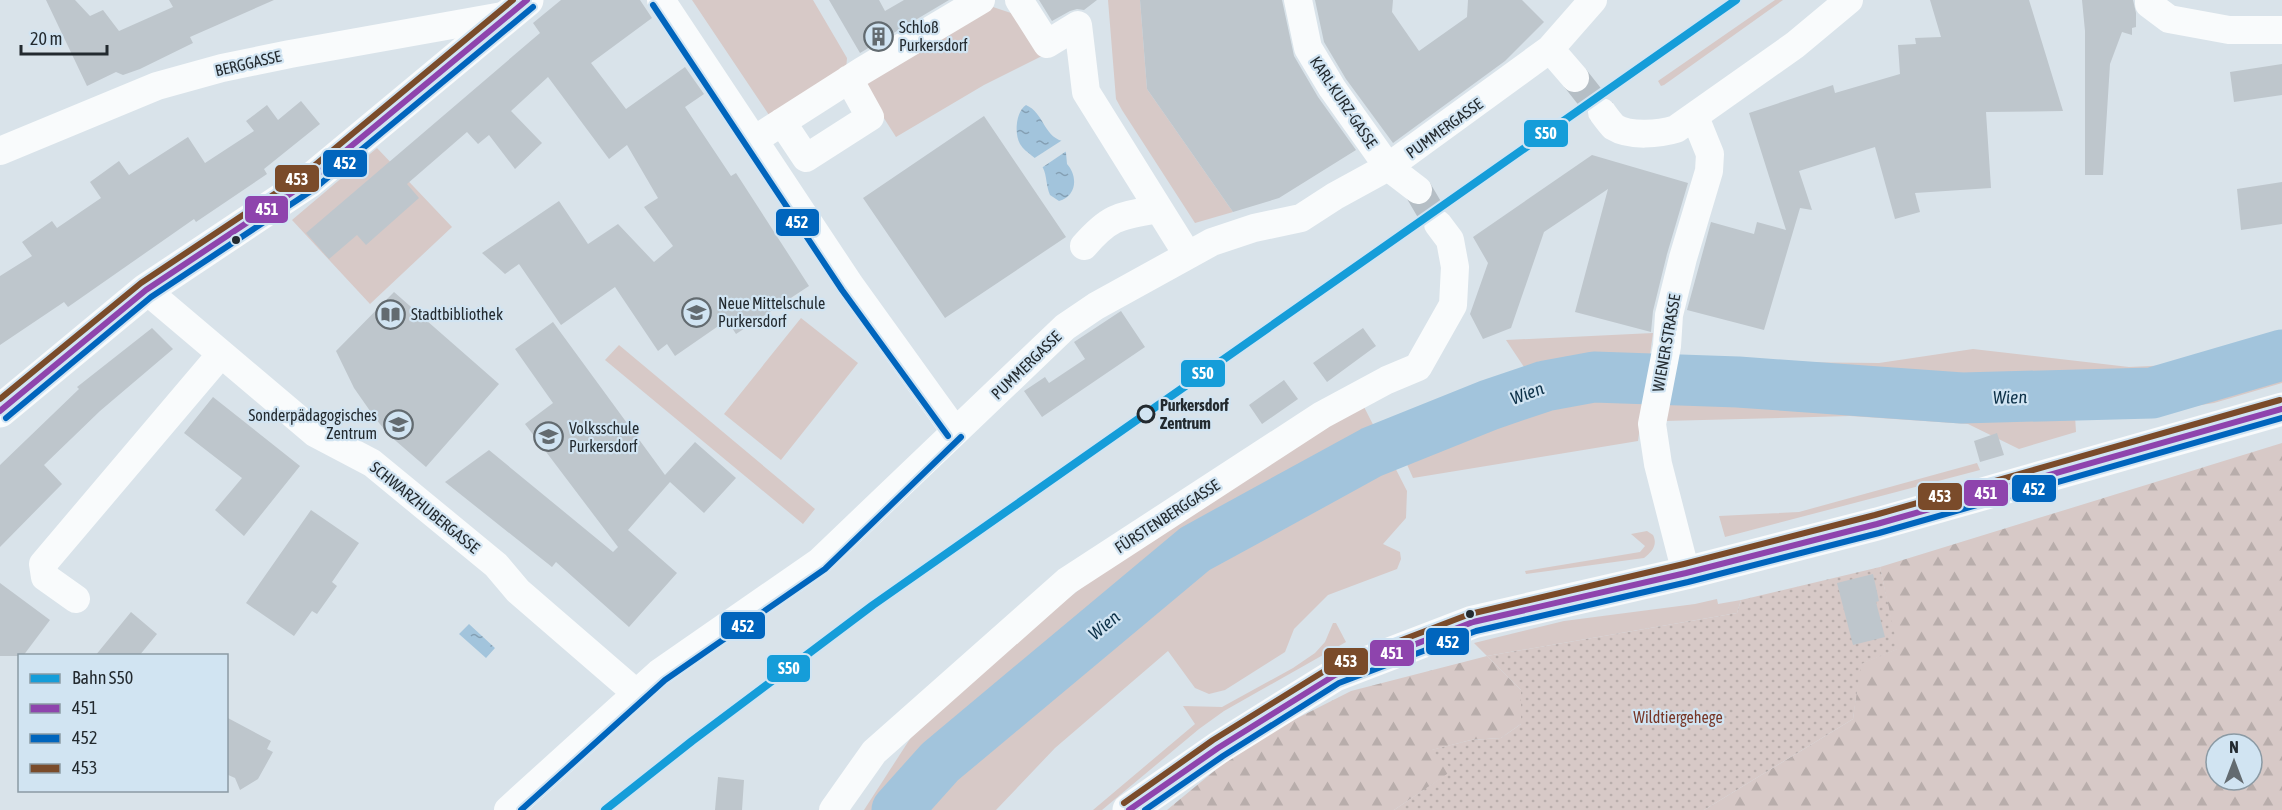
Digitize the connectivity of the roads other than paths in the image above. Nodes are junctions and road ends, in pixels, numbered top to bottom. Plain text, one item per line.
1 (661, 0) edge
2 (981, 0) edge
3 (1019, 0) edge
4 (1298, 0) edge
5 (1849, 0) edge
6 (2149, 0) edge
7 (1579, 5) edge
8 (518, 8) edge
9 (2282, 30) edge
10 (1550, 49) junction
11 (1575, 78) tunnel mouth
12 (849, 80) junction
13 (1602, 111) tunnel mouth
14 (1695, 117) junction
15 (782, 122) junction
16 (754, 140) junction
17 (0, 152) edge
18 (1381, 157) junction
19 (1418, 190) tunnel mouth
20 (1159, 208) junction
21 (1438, 224) tunnel mouth
22 (1084, 246) dead end
23 (1187, 254) junction
24 (146, 290) junction
25 (221, 354) junction
26 (2282, 409) edge
27 (0, 411) edge
28 (955, 431) junction
29 (1686, 573) junction
30 (76, 599) dead end
31 (636, 693) junction
32 (508, 810) edge
33 (833, 810) edge
34 (1129, 810) edge

1 - 16 street
2 - 12 street
3 - 20 street
4 - 18 street, KARL-KURZ-GASSE
5 - 14 street
6 - 9 street
7 - 10 street, PUMMERGASSE
8 - 17 street, BERGGASSE
8 - 24 main road
10 - 11 street
10 - 18 street, PUMMERGASSE
12 - 15 street
12 - 15 street
13 - 14 street
14 - 29 street, WIENER STRASSE
15 - 16 street
16 - 28 street
18 - 19 street
18 - 23 street, PUMMERGASSE
20 - 22 street
20 - 23 street
21 - 33 street, FÜRSTENBERGGASSE
23 - 28 street, PUMMERGASSE
24 - 25 street, SCHWARZHUBERGASSE
24 - 27 main road
25 - 30 street
25 - 31 street, SCHWARZHUBERGASSE
26 - 29 main road
28 - 31 street, PUMMERGASSE
29 - 34 main road
31 - 32 street, PUMMERGASSE

